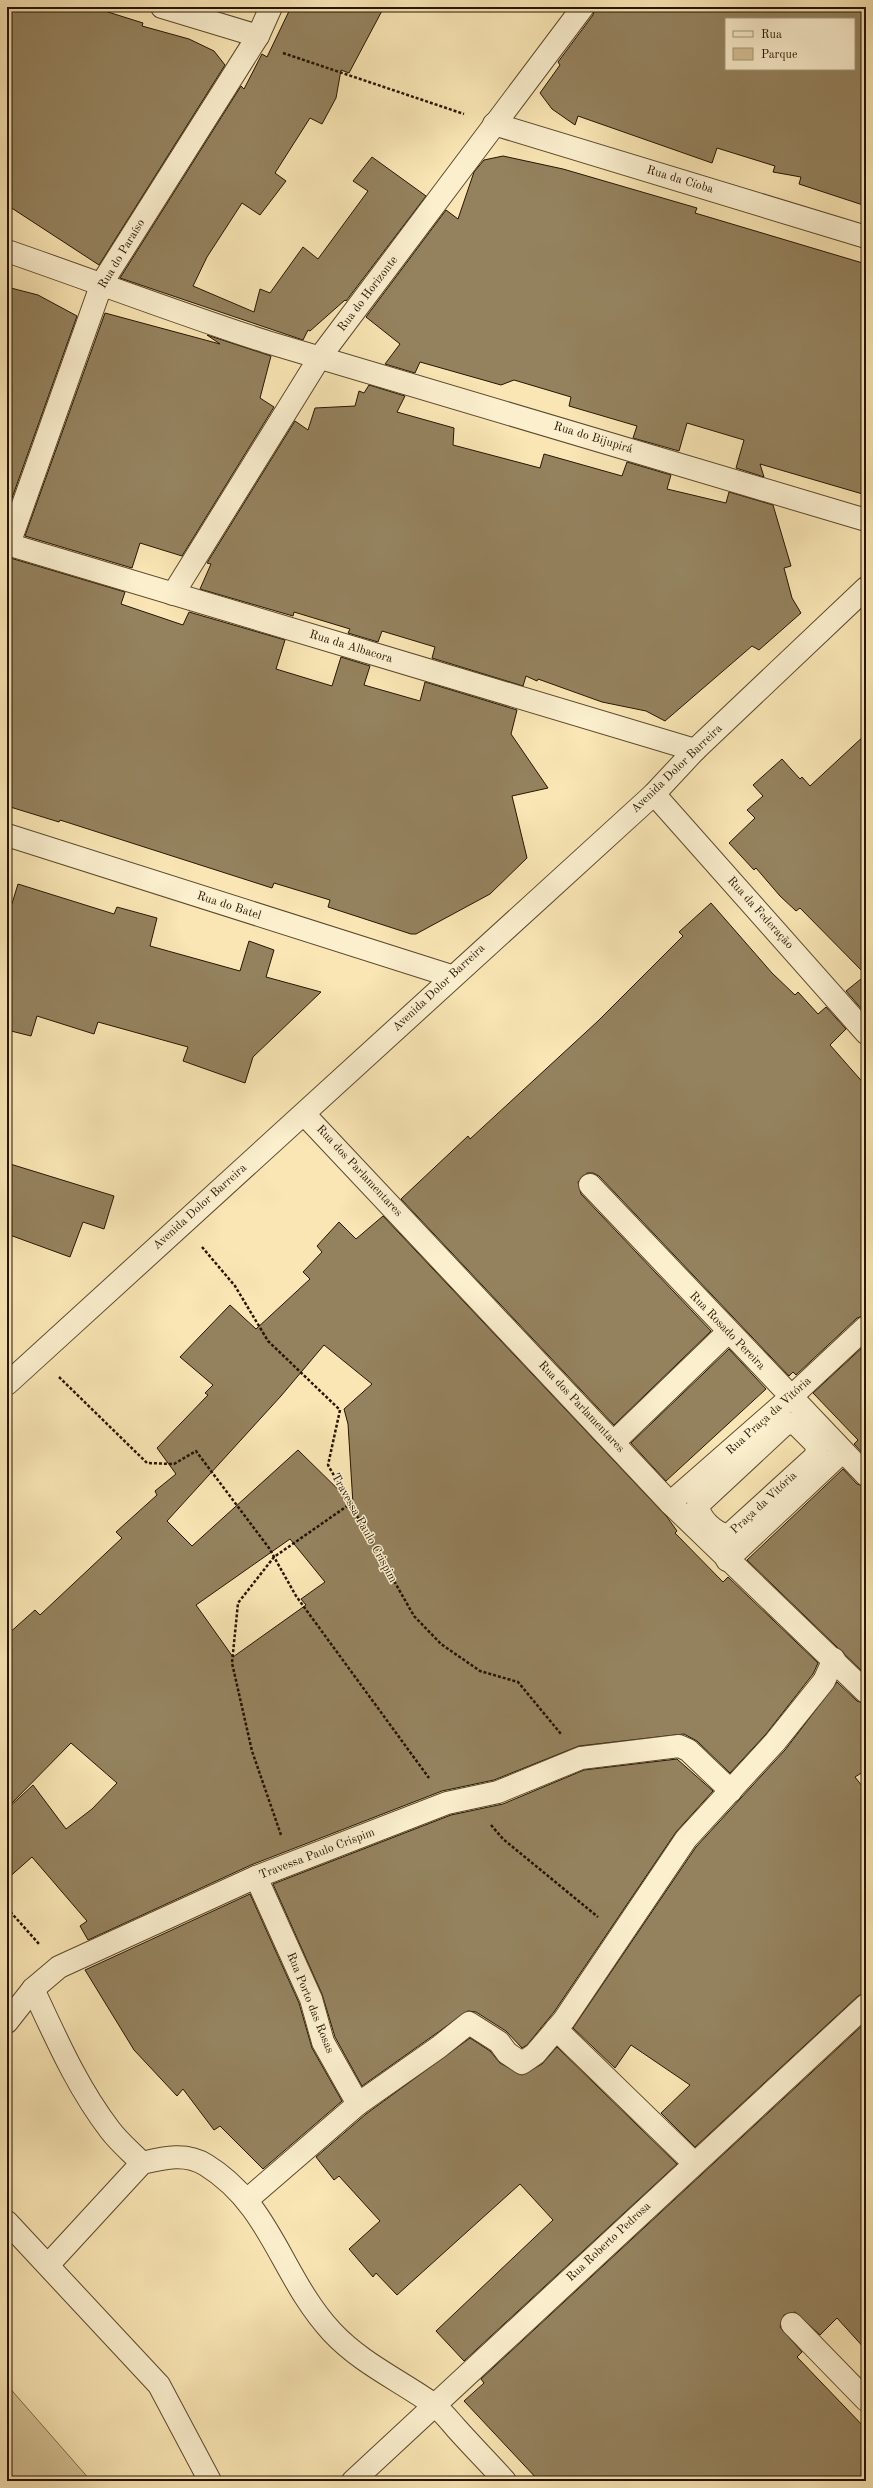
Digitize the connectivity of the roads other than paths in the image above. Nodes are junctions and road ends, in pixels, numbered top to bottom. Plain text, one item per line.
1 (162, 7) edge
2 (271, 7) edge
3 (583, 7) edge
4 (258, 36) junction
5 (494, 124) junction
6 (866, 237) edge
7 (7, 251) edge
8 (102, 283) junction
9 (320, 357) junction
10 (866, 520) edge
11 (8, 544) edge
12 (866, 588) edge
13 (172, 594) junction
14 (695, 750) junction
15 (654, 794) junction
16 (7, 835) edge
17 (451, 976) junction
18 (866, 1033) edge
19 (304, 1114) junction
20 (590, 1185) dead end
21 (866, 1327) edge
22 (728, 1332) junction
23 (7, 1384) edge
24 (792, 1397) junction
25 (786, 1424) joint
26 (615, 1441) junction
27 (842, 1452) junction
28 (866, 1475) edge
29 (670, 1503) junction
30 (727, 1560) junction
31 (834, 1660) junction
32 (866, 1692) edge
33 (731, 1791) junction
34 (256, 1877) junction
35 (34, 1989) junction
36 (866, 2005) edge
37 (7, 2022) edge
38 (556, 2029) junction
39 (358, 2104) junction
40 (142, 2163) junction
41 (694, 2163) junction
42 (248, 2199) junction
43 (7, 2222) edge
44 (48, 2265) junction
45 (792, 2324) dead end
46 (866, 2400) edge
47 (434, 2405) junction
48 (210, 2481) edge
49 (353, 2481) edge
50 (505, 2481) edge

1 - 4 street
2 - 4 street, Rua do Paraíso
3 - 5 street, Rua do Horizonte
4 - 8 street, Rua do Paraíso
5 - 6 street, Rua da Cíoba
5 - 9 street, Rua do Horizonte
7 - 8 street
8 - 9 street, Rua do Bijupirá
8 - 11 street, Rua do Paraíso
9 - 10 street, Rua do Bijupirá
9 - 13 street, Rua do Horizonte
11 - 13 street, Rua da Albacora
12 - 14 street, Avenida Dolor Barreira
13 - 14 street, Rua da Albacora
14 - 15 street, Avenida Dolor Barreira
15 - 17 street, Avenida Dolor Barreira
15 - 18 street, Rua da Federação
16 - 17 street, Rua do Batel
17 - 19 street, Avenida Dolor Barreira
19 - 23 street, Avenida Dolor Barreira
19 - 26 street, Rua dos Parlamentares
20 - 22 street, Rua Rosado Pereira
21 - 24 street, Rua Praça da Vitória
22 - 24 street, Rua Rosado Pereira
22 - 26 street
24 - 27 street, Rua Rosado Pereira
24 - 29 street, Rua Praça da Vitória
25 - 25 street, Praça da Vitória
26 - 29 street, Rua dos Parlamentares
27 - 28 street, Rua Rosado Pereira
27 - 30 street
29 - 30 street, Rua dos Parlamentares
30 - 31 street, Rua dos Parlamentares
31 - 32 street, Rua dos Parlamentares
31 - 33 street
33 - 34 street, Travessa Paulo Crispim
33 - 38 street
34 - 35 street, Travessa Paulo Crispim
34 - 39 street, Rua Porto das Rosas
35 - 37 street, Travessa Paulo Crispim
35 - 40 street
36 - 41 street, Rua Roberto Pedrosa
38 - 39 street
38 - 41 street
39 - 42 street
40 - 42 street
40 - 44 street
41 - 47 street, Rua Roberto Pedrosa
42 - 47 street
43 - 44 street
44 - 48 street
45 - 46 street
47 - 49 street, Rua Roberto Pedrosa
47 - 50 street

